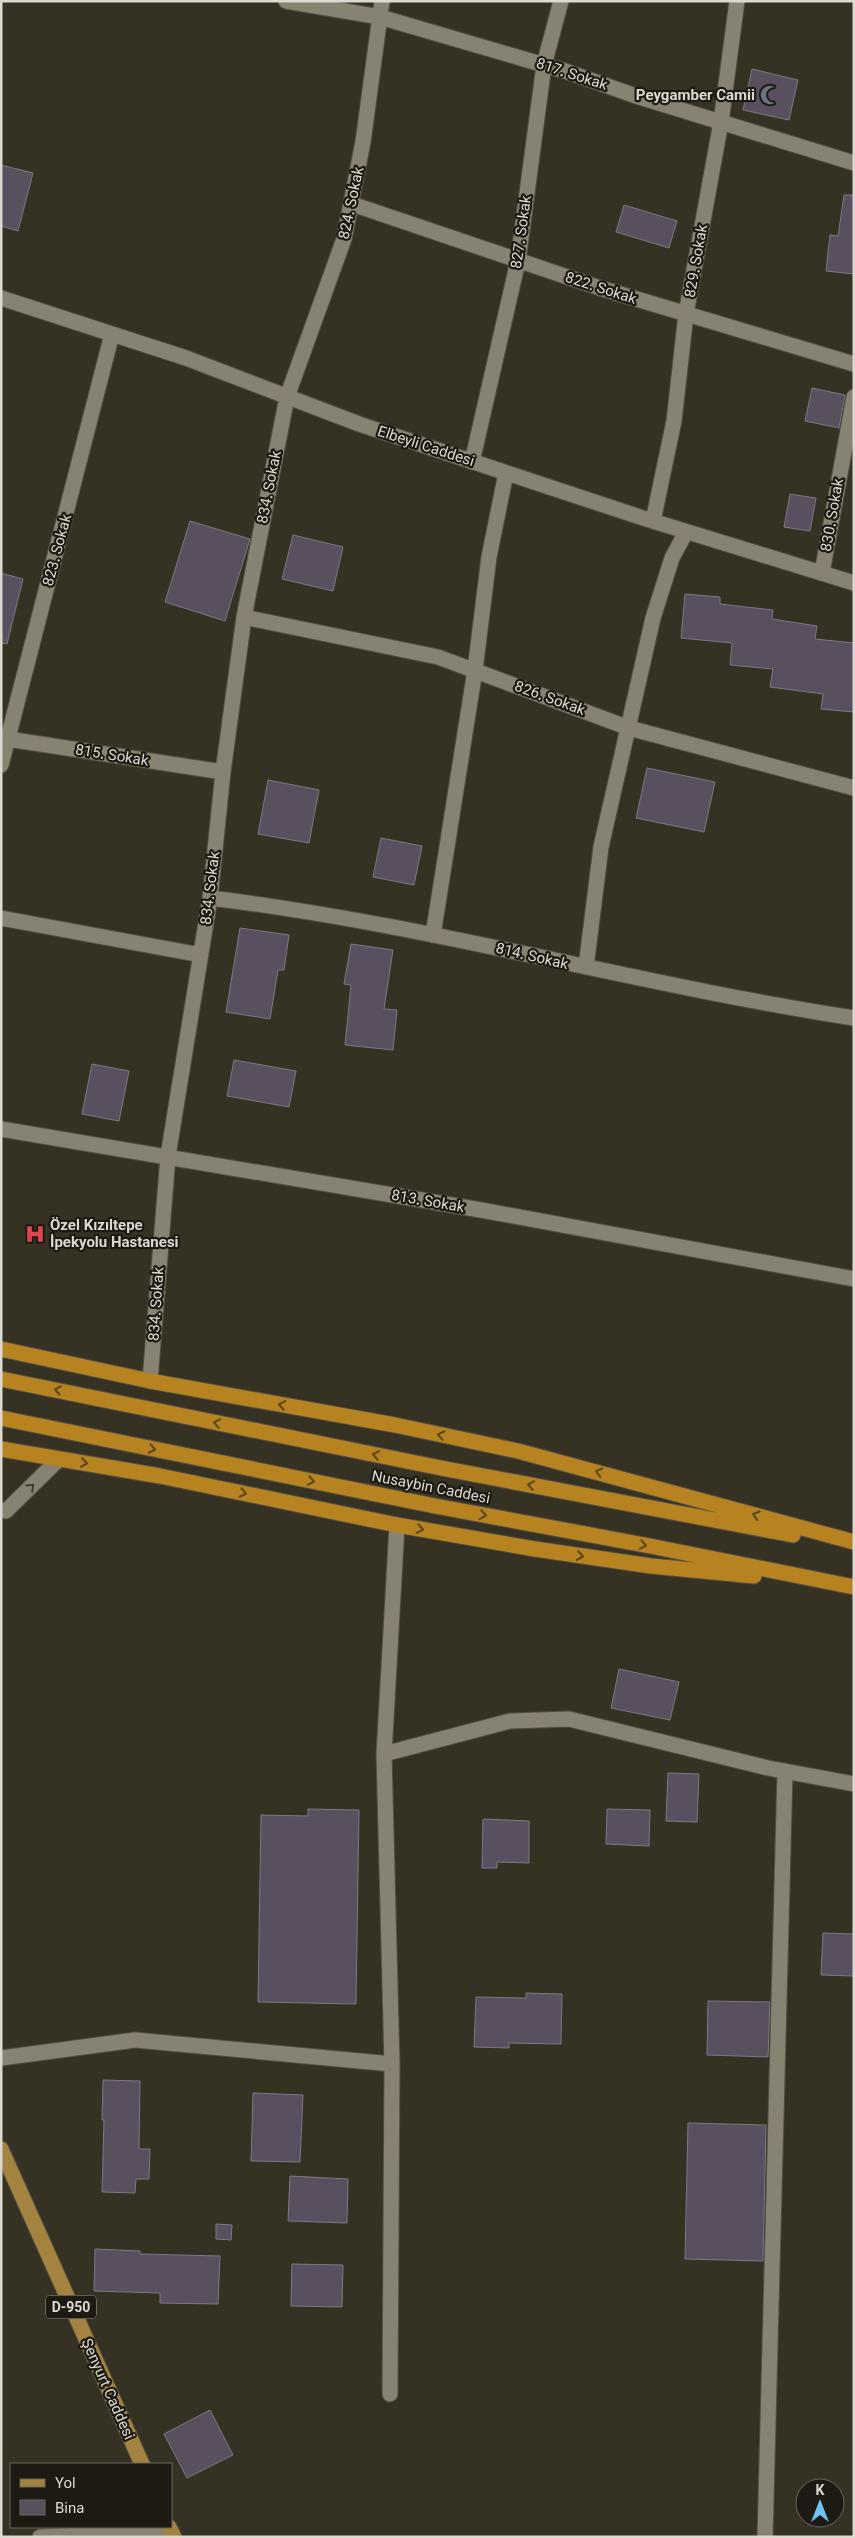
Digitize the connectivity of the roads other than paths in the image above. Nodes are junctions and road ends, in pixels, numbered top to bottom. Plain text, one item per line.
1 (286, 1) edge
2 (382, 1) edge
3 (562, 1) edge
4 (737, 1) edge
5 (380, 17) junction
6 (544, 65) junction
7 (721, 122) junction
8 (854, 163) edge
9 (352, 204) junction
10 (518, 261) junction
11 (1, 298) edge
12 (686, 314) junction
13 (112, 334) junction
14 (854, 364) edge
15 (287, 397) junction
16 (854, 397) edge
17 (472, 462) junction
18 (506, 473) junction
19 (653, 521) junction
20 (686, 532) junction
21 (822, 574) junction
22 (854, 583) edge
23 (244, 617) junction
24 (474, 670) junction
25 (630, 728) junction
26 (5, 738) edge
27 (1, 765) edge
28 (223, 772) junction
29 (854, 788) edge
30 (210, 898) junction
31 (1, 918) edge
32 (433, 935) junction
33 (201, 955) junction
34 (586, 968) junction
35 (854, 1018) edge
36 (1, 1129) edge
37 (168, 1156) junction
38 (854, 1279) edge
39 (1, 1349) edge
40 (1, 1379) edge
41 (150, 1381) junction
42 (1, 1418) edge
43 (1, 1449) edge
44 (59, 1459) junction
45 (1, 1510) edge
46 (397, 1525) junction
47 (854, 1542) edge
48 (854, 1546) edge
49 (830, 1583) junction
50 (854, 1588) edge
51 (384, 1754) junction
52 (785, 1771) junction
53 (854, 1784) edge
54 (1, 2058) edge
55 (392, 2064) junction
56 (1, 2149) edge
57 (390, 2394) dead end
58 (142, 2463) edge
59 (171, 2531) edge
60 (40, 2537) edge
61 (765, 2537) edge

1 - 5 street, 817. Sokak
2 - 5 street, 824. Sokak
3 - 6 street, 827. Sokak
4 - 7 street, 829. Sokak
5 - 6 street, 817. Sokak
5 - 9 street, 824. Sokak
6 - 7 street, 817. Sokak
6 - 10 street, 827. Sokak
7 - 8 street, 817. Sokak
7 - 12 street, 829. Sokak
9 - 10 street, 822. Sokak
9 - 15 street, 824. Sokak
10 - 12 street, 822. Sokak
10 - 17 street, 827. Sokak
11 - 13 street, Elbeyli Caddesi
12 - 14 street, 822. Sokak
12 - 19 street, 829. Sokak
13 - 15 street, Elbeyli Caddesi
13 - 26 street, 823. Sokak
15 - 17 street, Elbeyli Caddesi
15 - 23 street, 834. Sokak
16 - 21 street, 830. Sokak
17 - 18 street, Elbeyli Caddesi
18 - 19 street, Elbeyli Caddesi
18 - 24 street
19 - 20 street, Elbeyli Caddesi
20 - 21 street, Elbeyli Caddesi
20 - 25 street
21 - 22 street, Elbeyli Caddesi
23 - 24 street, 826. Sokak
23 - 28 street, 834. Sokak
24 - 25 street, 826. Sokak
24 - 32 street
25 - 29 street, 826. Sokak
25 - 34 street
26 - 27 street, 823. Sokak
26 - 28 street, 815. Sokak
28 - 30 street, 834. Sokak
30 - 32 street, 814. Sokak
30 - 33 street, 834. Sokak
31 - 33 street
32 - 34 street, 814. Sokak
33 - 37 street, 834. Sokak
34 - 35 street, 814. Sokak
36 - 37 street, 813. Sokak
37 - 38 street, 813. Sokak
37 - 41 street, 834. Sokak
39 - 41 highway
48 -> 40 highway, Nusaybin Caddesi
47 -> 41 highway
42 -> 49 highway, Nusaybin Caddesi
43 - 44 highway
45 -> 44 street
44 -> 46 highway
46 -> 49 highway
46 - 51 street
49 - 50 highway, Nusaybin Caddesi
51 - 52 street
51 - 55 street
52 - 53 street
52 - 61 street
54 - 55 street
55 - 57 street
56 - 58 main road, Şenyurt Caddesi / D-950
59 - 60 street

